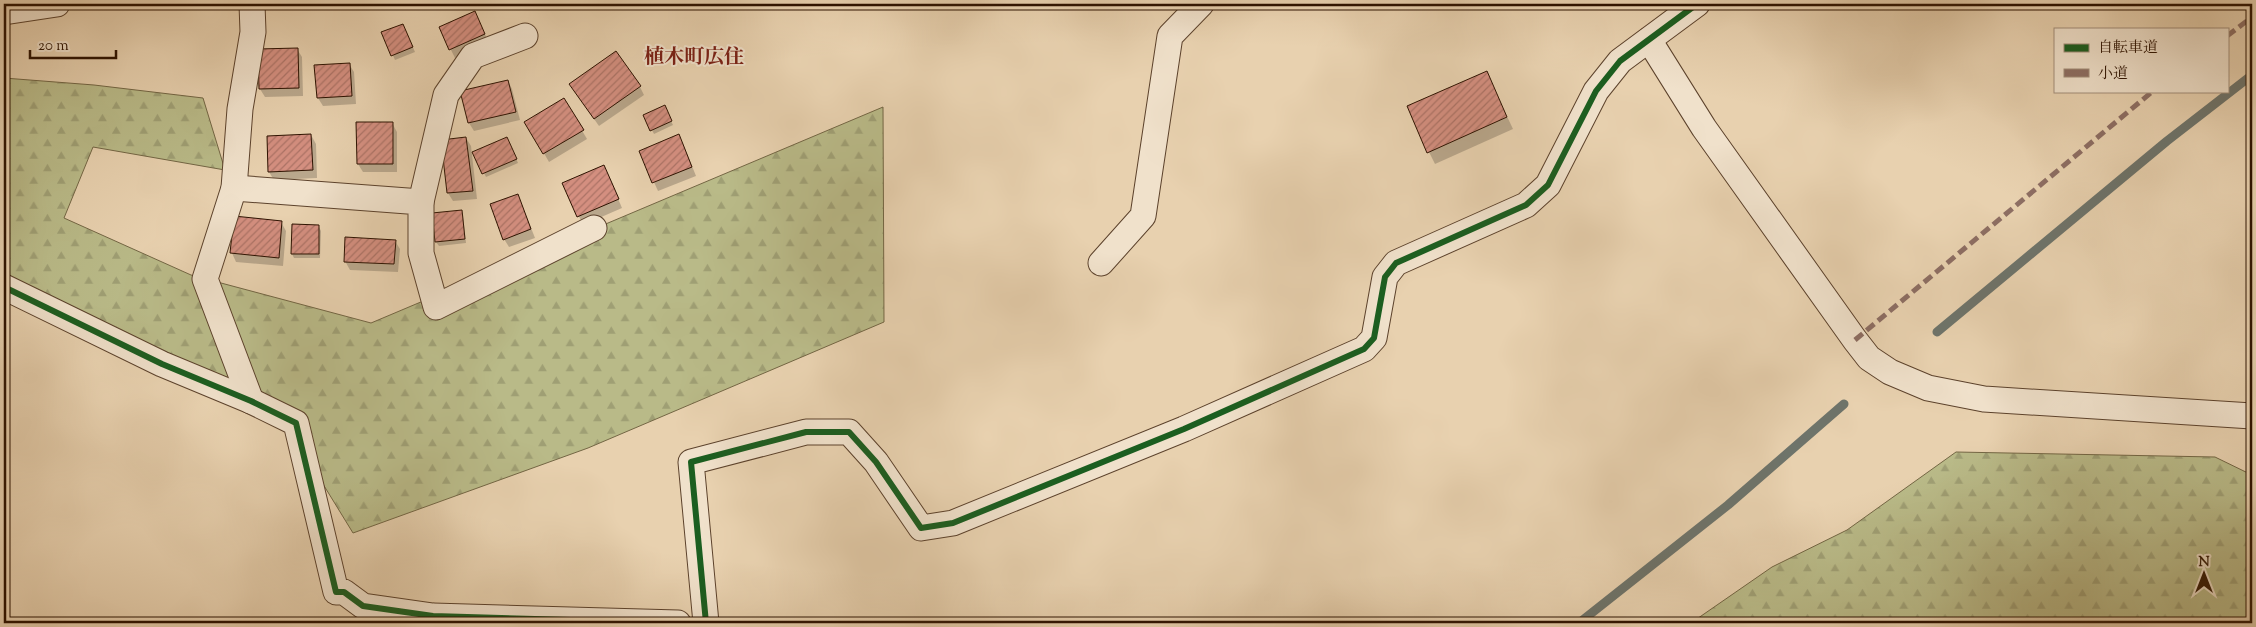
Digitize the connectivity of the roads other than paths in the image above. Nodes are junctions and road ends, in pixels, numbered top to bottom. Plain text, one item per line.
1 (57, 4) edge
2 (252, 4) edge
3 (1201, 4) edge
4 (1697, 4) edge
5 (4, 12) edge
6 (525, 36) dead end
7 (1649, 40) junction
8 (234, 188) junction
9 (421, 202) junction
10 (594, 228) dead end
11 (1101, 263) dead end
12 (4, 287) edge
13 (251, 401) junction
14 (2252, 416) edge
15 (678, 623) edge
16 (706, 623) edge

1 - 5 street
2 - 8 street
3 - 11 street
4 - 7 street
6 - 9 street
7 - 14 street
7 - 16 street
8 - 9 street
8 - 13 street
9 - 10 street
12 - 13 street
13 - 15 street

